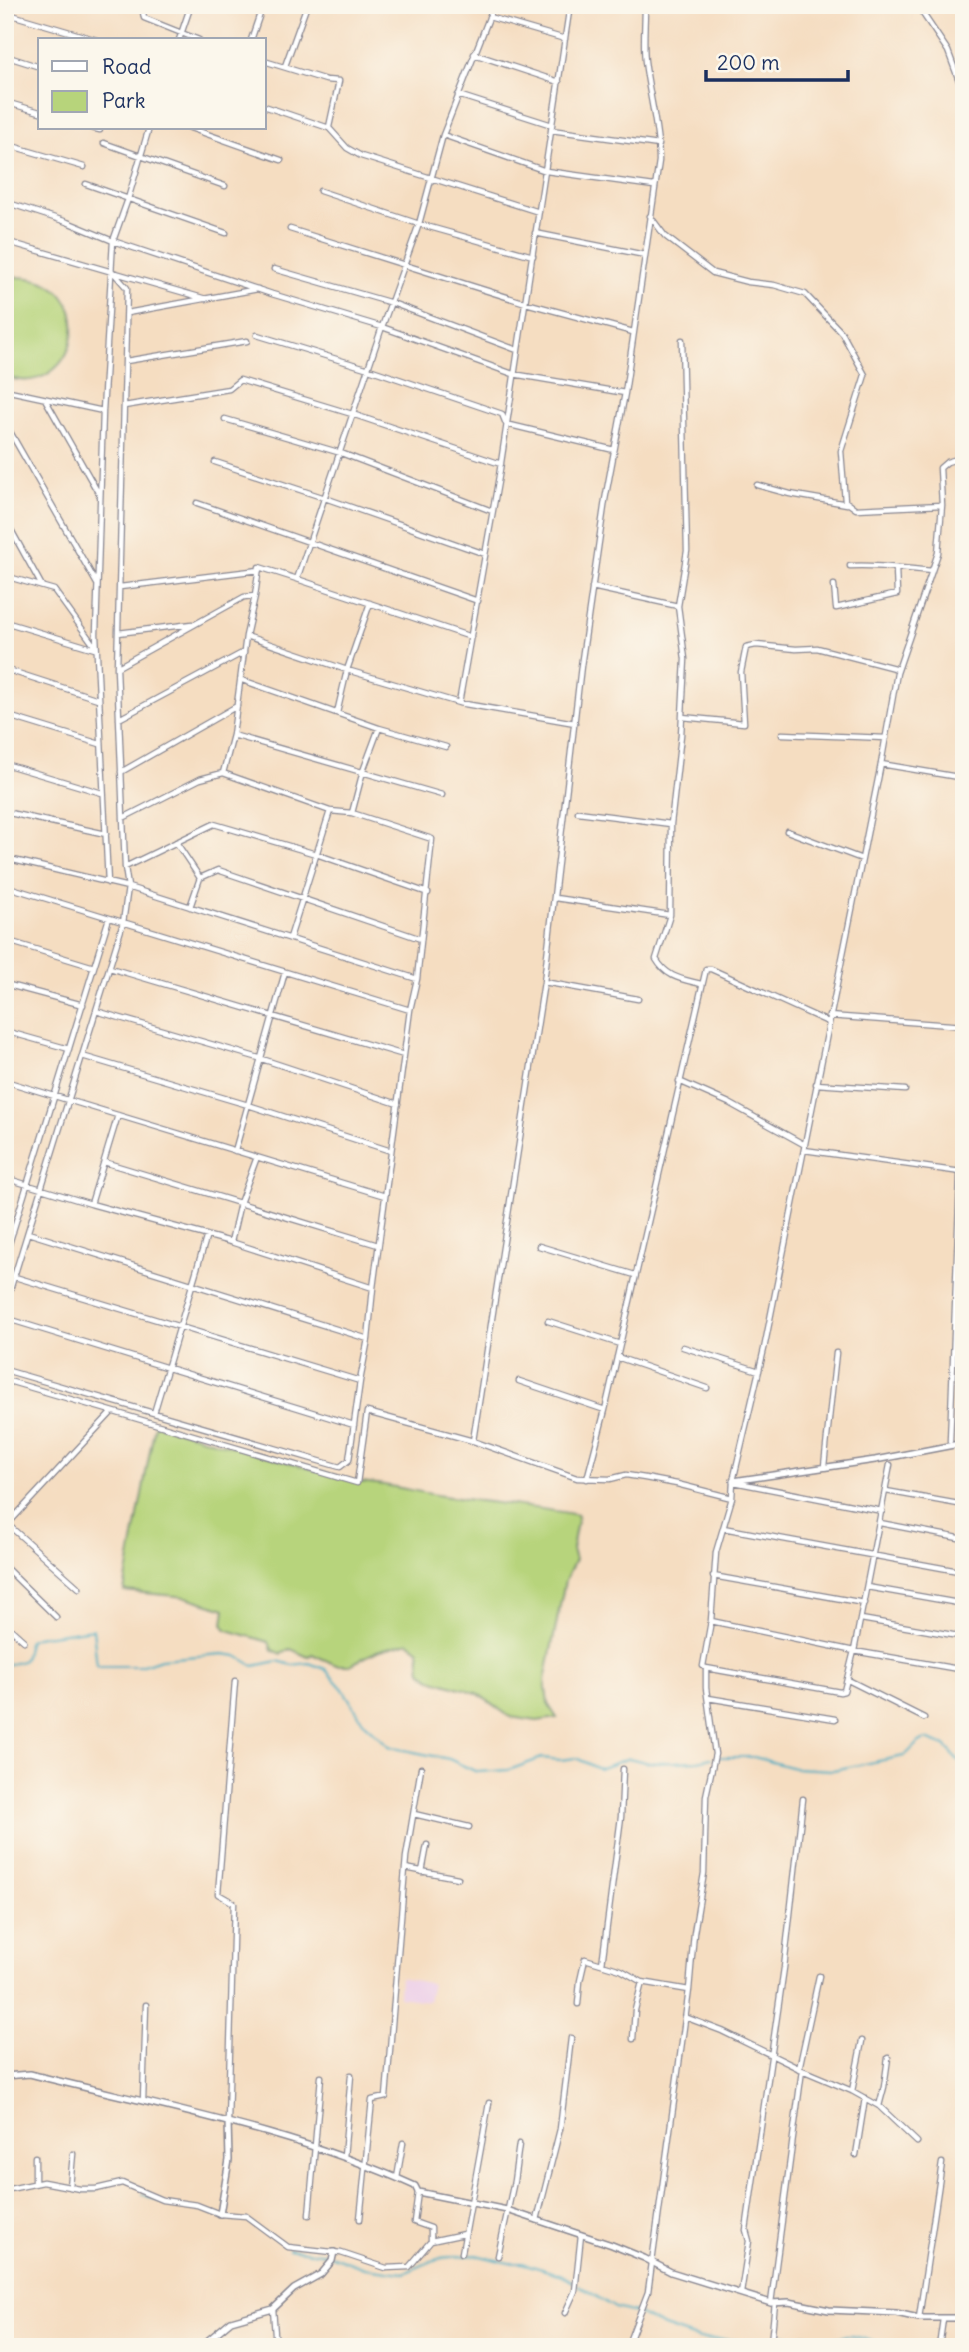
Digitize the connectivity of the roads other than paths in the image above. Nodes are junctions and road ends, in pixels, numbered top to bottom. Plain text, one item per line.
1 (11, 5) edge
2 (139, 5) edge
3 (191, 5) edge
4 (247, 5) edge
5 (307, 5) edge
6 (494, 5) edge
7 (570, 5) edge
8 (645, 5) edge
9 (917, 5) edge
10 (262, 7) edge
11 (7, 14) edge
12 (489, 17) junction
13 (5, 27) edge
14 (180, 37) edge
15 (90, 38) edge
16 (252, 38) edge
17 (565, 39) junction
18 (474, 54) junction
19 (5, 56) edge
20 (266, 61) edge
21 (38, 66) edge
22 (285, 66) junction
23 (559, 82) junction
24 (964, 94) edge
25 (458, 95) junction
26 (5, 102) edge
27 (266, 107) edge
28 (38, 111) edge
29 (552, 127) junction
30 (329, 128) junction
31 (148, 130) edge
32 (196, 130) edge
33 (443, 135) junction
34 (104, 143) dead end
35 (5, 144) edge
36 (659, 145) junction
37 (141, 156) junction
38 (281, 160) dead end
39 (84, 167) dead end
40 (547, 171) junction
41 (431, 178) junction
42 (86, 184) dead end
43 (225, 186) dead end
44 (654, 186) junction
45 (320, 191) dead end
46 (128, 199) junction
47 (5, 202) edge
48 (539, 212) junction
49 (650, 216) junction
50 (419, 224) junction
51 (290, 229) dead end
52 (226, 233) dead end
53 (535, 233) junction
54 (5, 241) edge
55 (113, 242) junction
56 (645, 255) junction
57 (533, 256) junction
58 (404, 265) junction
59 (274, 269) dead end
60 (111, 271) junction
61 (259, 289) junction
62 (206, 299) junction
63 (391, 303) junction
64 (526, 303) junction
65 (127, 313) junction
66 (382, 327) junction
67 (634, 331) junction
68 (257, 335) dead end
69 (682, 340) dead end
70 (247, 341) dead end
71 (517, 350) junction
72 (126, 361) junction
73 (369, 369) junction
74 (513, 374) junction
75 (5, 390) edge
76 (625, 393) junction
77 (45, 398) junction
78 (124, 406) junction
79 (103, 411) junction
80 (352, 414) junction
81 (225, 419) dead end
82 (5, 423) edge
83 (506, 424) junction
84 (614, 450) junction
85 (341, 453) junction
86 (964, 457) edge
87 (215, 462) dead end
88 (501, 464) junction
89 (757, 485) dead end
90 (100, 497) junction
91 (326, 498) junction
92 (197, 503) dead end
93 (851, 505) junction
94 (942, 505) junction
95 (492, 511) junction
96 (5, 519) edge
97 (309, 542) junction
98 (485, 554) junction
99 (850, 566) dead end
100 (896, 568) junction
101 (258, 570) junction
102 (932, 570) junction
103 (5, 576) edge
104 (297, 579) junction
105 (97, 584) junction
106 (834, 585) dead end
107 (42, 586) junction
108 (120, 587) junction
109 (592, 587) junction
110 (255, 596) junction
111 (478, 601) junction
112 (370, 603) junction
113 (678, 606) junction
114 (5, 622) edge
115 (196, 624) junction
116 (118, 633) junction
117 (246, 636) junction
118 (471, 637) junction
119 (96, 649) junction
120 (244, 652) junction
121 (117, 668) junction
122 (898, 669) junction
123 (5, 670) edge
124 (347, 670) junction
125 (242, 680) junction
126 (98, 699) junction
127 (459, 703) junction
128 (238, 706) junction
129 (337, 713) junction
130 (5, 715) edge
131 (682, 717) junction
132 (119, 719) junction
133 (575, 723) junction
134 (379, 728) junction
135 (782, 734) dead end
136 (233, 735) junction
137 (886, 738) junction
138 (100, 744) junction
139 (446, 747) dead end
140 (5, 764) edge
141 (881, 764) junction
142 (363, 771) junction
143 (121, 772) junction
144 (223, 773) junction
145 (964, 778) edge
146 (102, 793) junction
147 (442, 794) dead end
148 (330, 811) junction
149 (5, 812) edge
150 (578, 812) dead end
151 (352, 813) junction
152 (123, 818) junction
153 (671, 824) junction
154 (787, 831) dead end
155 (106, 834) junction
156 (176, 842) junction
157 (316, 855) junction
158 (5, 858) edge
159 (862, 859) junction
160 (125, 867) junction
161 (200, 878) junction
162 (108, 883) junction
163 (5, 886) edge
164 (128, 887) junction
165 (428, 893) junction
166 (302, 897) junction
167 (555, 898) junction
168 (190, 907) junction
169 (670, 915) junction
170 (109, 918) junction
171 (123, 923) junction
172 (290, 938) junction
173 (421, 939) junction
174 (5, 940) edge
175 (94, 967) junction
176 (109, 968) junction
177 (285, 972) junction
178 (417, 979) junction
179 (544, 982) junction
180 (5, 984) edge
181 (701, 984) junction
182 (638, 999) dead end
183 (83, 1005) junction
184 (410, 1010) junction
185 (96, 1011) junction
186 (272, 1017) junction
187 (829, 1019) junction
188 (964, 1026) edge
189 (5, 1031) edge
190 (69, 1049) junction
191 (404, 1055) junction
192 (82, 1056) junction
193 (259, 1058) junction
194 (964, 1070) edge
195 (5, 1081) edge
196 (679, 1081) junction
197 (816, 1084) junction
198 (905, 1090) dead end
199 (54, 1096) junction
200 (69, 1100) junction
201 (398, 1104) junction
202 (248, 1105) junction
203 (118, 1115) junction
204 (804, 1148) junction
205 (235, 1151) junction
206 (391, 1151) junction
207 (257, 1157) junction
208 (104, 1162) junction
209 (961, 1172) junction
210 (5, 1178) edge
211 (27, 1185) junction
212 (41, 1189) junction
213 (385, 1196) junction
214 (962, 1197) edge
215 (240, 1203) junction
216 (91, 1204) junction
217 (5, 1230) edge
218 (13, 1232) junction
219 (28, 1233) junction
220 (207, 1236) junction
221 (231, 1242) junction
222 (379, 1245) junction
223 (539, 1246) dead end
224 (5, 1257) edge
225 (5, 1274) edge
226 (635, 1275) junction
227 (14, 1277) junction
228 (195, 1283) junction
229 (373, 1288) junction
230 (5, 1306) edge
231 (5, 1318) edge
232 (548, 1321) dead end
233 (178, 1327) junction
234 (368, 1339) junction
235 (620, 1344) junction
236 (683, 1348) dead end
237 (836, 1353) dead end
238 (617, 1357) junction
239 (167, 1367) junction
240 (5, 1370) edge
241 (759, 1371) junction
242 (5, 1380) edge
243 (360, 1381) junction
244 (519, 1381) dead end
245 (707, 1388) dead end
246 (605, 1410) junction
247 (112, 1412) junction
248 (154, 1413) junction
249 (354, 1425) junction
250 (473, 1441) junction
251 (950, 1441) dead end
252 (964, 1443) edge
253 (890, 1465) dead end
254 (824, 1466) junction
255 (587, 1479) junction
256 (733, 1481) junction
257 (886, 1491) junction
258 (732, 1498) junction
259 (964, 1505) edge
260 (882, 1511) junction
261 (880, 1523) junction
262 (6, 1524) edge
263 (723, 1528) junction
264 (964, 1539) edge
265 (873, 1557) junction
266 (5, 1567) edge
267 (964, 1572) edge
268 (713, 1576) junction
269 (867, 1587) junction
270 (79, 1588) dead end
271 (864, 1603) junction
272 (964, 1604) edge
273 (55, 1617) dead end
274 (861, 1619) junction
275 (711, 1620) junction
276 (5, 1624) edge
277 (964, 1637) edge
278 (24, 1641) dead end
279 (854, 1651) junction
280 (706, 1668) junction
281 (964, 1670) edge
282 (848, 1680) junction
283 (235, 1681) dead end
284 (708, 1698) junction
285 (924, 1718) dead end
286 (835, 1719) dead end
287 (421, 1768) dead end
288 (623, 1769) dead end
289 (803, 1799) dead end
290 (414, 1814) junction
291 (469, 1828) dead end
292 (427, 1845) dead end
293 (405, 1868) junction
294 (422, 1872) junction
295 (458, 1878) dead end
296 (602, 1964) junction
297 (819, 1976) dead end
298 (642, 1982) junction
299 (689, 1990) junction
300 (578, 2004) dead end
301 (146, 2005) dead end
302 (685, 2017) junction
303 (571, 2038) dead end
304 (632, 2039) dead end
305 (862, 2041) dead end
306 (772, 2054) junction
307 (888, 2058) dead end
308 (800, 2070) junction
309 (351, 2075) dead end
310 (5, 2076) edge
311 (321, 2077) dead end
312 (852, 2091) junction
313 (865, 2098) junction
314 (143, 2101) junction
315 (489, 2103) dead end
316 (879, 2106) junction
317 (228, 2121) junction
318 (917, 2142) dead end
319 (403, 2143) dead end
320 (519, 2144) dead end
321 (316, 2148) junction
322 (73, 2154) dead end
323 (7, 2155) dead end
324 (856, 2155) dead end
325 (35, 2157) dead end
326 (344, 2157) junction
327 (942, 2163) dead end
328 (366, 2166) junction
329 (397, 2178) junction
330 (35, 2182) junction
331 (70, 2187) junction
332 (6, 2190) edge
333 (418, 2192) junction
334 (471, 2203) junction
335 (507, 2210) junction
336 (220, 2214) junction
337 (309, 2215) dead end
338 (360, 2219) dead end
339 (537, 2220) junction
340 (464, 2234) junction
341 (581, 2235) junction
342 (431, 2241) junction
343 (334, 2252) junction
344 (461, 2253) dead end
345 (498, 2256) dead end
346 (653, 2264) junction
347 (741, 2293) junction
348 (773, 2303) junction
349 (273, 2309) junction
350 (565, 2314) dead end
351 (919, 2318) junction
352 (964, 2318) edge
353 (943, 2319) junction
354 (772, 2345) edge
355 (939, 2346) edge
356 (200, 2347) edge
357 (276, 2347) edge
358 (627, 2347) edge

1 - 11 street
2 - 14 street
3 - 14 street
4 - 10 street
5 - 22 street
6 - 12 street
7 - 17 street
8 - 36 street
9 - 24 street
10 - 16 street
11 - 13 street
11 - 15 street
12 - 17 street
12 - 18 street
17 - 23 street
18 - 23 street
18 - 25 street
19 - 21 street
20 - 22 street
22 - 30 street
23 - 29 street
25 - 29 street
25 - 33 street
26 - 28 street
27 - 30 street
29 - 36 street
29 - 40 street
30 - 41 street
31 - 37 street
32 - 38 street
33 - 40 street
33 - 41 street
34 - 37 street
35 - 39 street
36 - 44 street
37 - 43 street
37 - 46 street
40 - 44 street
40 - 48 street
41 - 48 street
41 - 50 street
42 - 46 street
44 - 49 street
45 - 50 street
46 - 52 street
46 - 55 street
47 - 55 street
48 - 53 street
49 - 56 street
49 - 93 street
50 - 57 street
50 - 58 street
51 - 58 street
53 - 56 street
53 - 57 street
54 - 60 street
55 - 60 street
55 - 61 street
56 - 67 street
57 - 64 street
58 - 63 street
58 - 64 street
59 - 63 street
60 - 62 street
60 - 65 street
60 - 79 street
61 - 62 street
61 - 66 street
62 - 65 street
63 - 66 street
63 - 71 street
64 - 67 street
64 - 71 street
65 - 72 street
66 - 73 street
66 - 74 street
67 - 76 street
68 - 73 street
69 - 113 street
70 - 72 street
71 - 74 street
72 - 78 street
73 - 80 street
73 - 83 street
74 - 76 street
74 - 83 street
75 - 77 street
76 - 84 street
77 - 79 street
77 - 90 street
78 - 80 street
78 - 108 street
79 - 90 street
80 - 85 street
80 - 88 street
81 - 85 street
82 - 105 street
83 - 84 street
83 - 88 street
84 - 109 street
85 - 91 street
85 - 95 street
86 - 94 street
87 - 91 street
88 - 95 street
89 - 93 street
90 - 105 street
91 - 97 street
91 - 98 street
92 - 97 street
93 - 94 street
94 - 102 street
95 - 98 street
96 - 107 street
97 - 104 street
97 - 111 street
98 - 111 street
99 - 100 street
100 - 102 street
100 - 106 street
101 - 104 street
101 - 108 street
101 - 110 street
102 - 122 street
103 - 107 street
104 - 112 street
105 - 119 street
107 - 119 street
108 - 116 street
109 - 113 street
109 - 133 street
110 - 115 street
110 - 117 street
111 - 118 street
112 - 118 street
112 - 124 street
113 - 131 street
114 - 119 street
115 - 116 street
115 - 121 street
116 - 121 street
117 - 120 street
117 - 124 street
118 - 127 street
119 - 126 street
120 - 125 street
120 - 132 street
121 - 132 street
122 - 131 street
122 - 137 street
123 - 126 street
124 - 127 street
124 - 129 street
125 - 128 street
125 - 129 street
126 - 138 street
127 - 133 street
128 - 136 street
128 - 143 street
129 - 134 street
130 - 138 street
131 - 153 street
132 - 143 street
133 - 167 street
134 - 139 street
134 - 142 street
135 - 137 street
136 - 142 street
136 - 144 street
137 - 141 street
138 - 146 street
140 - 146 street
141 - 145 street
141 - 159 street
142 - 147 street
142 - 151 street
143 - 152 street
144 - 148 street
144 - 152 street
146 - 155 street
148 - 151 street
148 - 157 street
149 - 155 street
150 - 153 street
151 - 165 street
152 - 160 street
153 - 169 street
154 - 159 street
155 - 162 street
156 - 157 street
156 - 160 street
156 - 161 street
157 - 165 street
157 - 166 street
158 - 162 street
159 - 187 street
160 - 164 street
161 - 166 street
161 - 168 street
162 - 164 street
163 - 170 street
164 - 168 street
164 - 171 street
165 - 173 street
166 - 172 street
166 - 173 street
167 - 169 street
167 - 179 street
168 - 172 street
169 - 181 street
170 - 171 street
170 - 175 street
171 - 176 street
171 - 177 street
172 - 178 street
173 - 178 street
174 - 175 street
175 - 183 street
176 - 185 street
176 - 186 street
177 - 184 street
177 - 186 street
178 - 184 street
179 - 182 street
179 - 250 street
180 - 183 street
181 - 187 street
181 - 196 street
183 - 190 street
184 - 191 street
185 - 192 street
185 - 193 street
186 - 191 street
186 - 193 street
187 - 188 street
187 - 197 street
189 - 190 street
190 - 199 street
191 - 201 street
192 - 200 street
192 - 202 street
193 - 201 street
193 - 202 street
194 - 209 street
195 - 199 street
196 - 204 street
196 - 226 street
197 - 198 street
197 - 204 street
199 - 200 street
199 - 211 street
200 - 203 street
200 - 212 street
201 - 206 street
202 - 205 street
202 - 206 street
203 - 205 street
203 - 208 street
204 - 209 street
204 - 241 street
205 - 207 street
206 - 213 street
207 - 213 street
207 - 215 street
208 - 215 street
208 - 216 street
209 - 214 street
210 - 211 street
211 - 212 street
211 - 218 street
212 - 216 street
212 - 219 street
213 - 222 street
214 - 251 street
215 - 221 street
215 - 222 street
216 - 220 street
217 - 218 street
218 - 224 street
219 - 227 street
219 - 228 street
220 - 221 street
220 - 228 street
221 - 229 street
222 - 229 street
223 - 226 street
225 - 227 street
226 - 235 street
227 - 230 street
227 - 233 street
228 - 233 street
228 - 234 street
229 - 234 street
231 - 239 street
232 - 235 street
233 - 239 street
233 - 243 street
234 - 243 street
235 - 238 street
236 - 241 street
237 - 254 street
238 - 245 street
238 - 246 street
239 - 248 street
239 - 249 street
240 - 248 street
241 - 256 street
242 - 247 street
243 - 249 street
244 - 246 street
246 - 255 street
247 - 250 street
247 - 262 street
248 - 249 street
250 - 255 street
252 - 254 street
253 - 257 street
254 - 256 street
255 - 258 street
256 - 258 street
256 - 260 street
257 - 259 street
257 - 260 street
258 - 263 street
260 - 261 street
261 - 264 street
261 - 265 street
262 - 270 street
263 - 265 street
263 - 268 street
265 - 267 street
265 - 269 street
266 - 273 street
268 - 271 street
268 - 275 street
269 - 271 street
269 - 272 street
271 - 274 street
274 - 277 street
274 - 279 street
275 - 279 street
275 - 280 street
276 - 278 street
279 - 281 street
279 - 282 street
280 - 282 street
280 - 284 street
282 - 285 street
283 - 317 street
284 - 286 street
284 - 299 street
287 - 290 street
288 - 296 street
289 - 306 street
290 - 291 street
290 - 293 street
292 - 294 street
293 - 294 street
293 - 328 street
294 - 295 street
296 - 298 street
296 - 300 street
297 - 308 street
298 - 299 street
298 - 304 street
299 - 302 street
301 - 314 street
302 - 306 street
302 - 346 street
303 - 339 street
305 - 312 street
306 - 308 street
306 - 347 street
307 - 316 street
308 - 312 street
308 - 348 street
309 - 326 street
310 - 314 street
311 - 321 street
312 - 313 street
313 - 316 street
313 - 324 street
314 - 317 street
315 - 334 street
316 - 318 street
317 - 321 street
317 - 336 street
319 - 329 street
320 - 335 street
321 - 326 street
321 - 337 street
322 - 331 street
323 - 332 street
325 - 330 street
326 - 328 street
327 - 351 street
328 - 329 street
328 - 338 street
329 - 333 street
330 - 331 street
330 - 332 street
331 - 336 street
333 - 334 street
333 - 342 street
334 - 335 street
334 - 340 street
335 - 339 street
335 - 345 street
336 - 343 street
339 - 341 street
340 - 342 street
340 - 344 street
341 - 346 street
341 - 350 street
342 - 343 street
343 - 349 street
346 - 347 street
346 - 358 street
347 - 348 street
348 - 351 street
348 - 354 street
349 - 356 street
349 - 357 street
351 - 353 street
352 - 353 street
353 - 355 street

